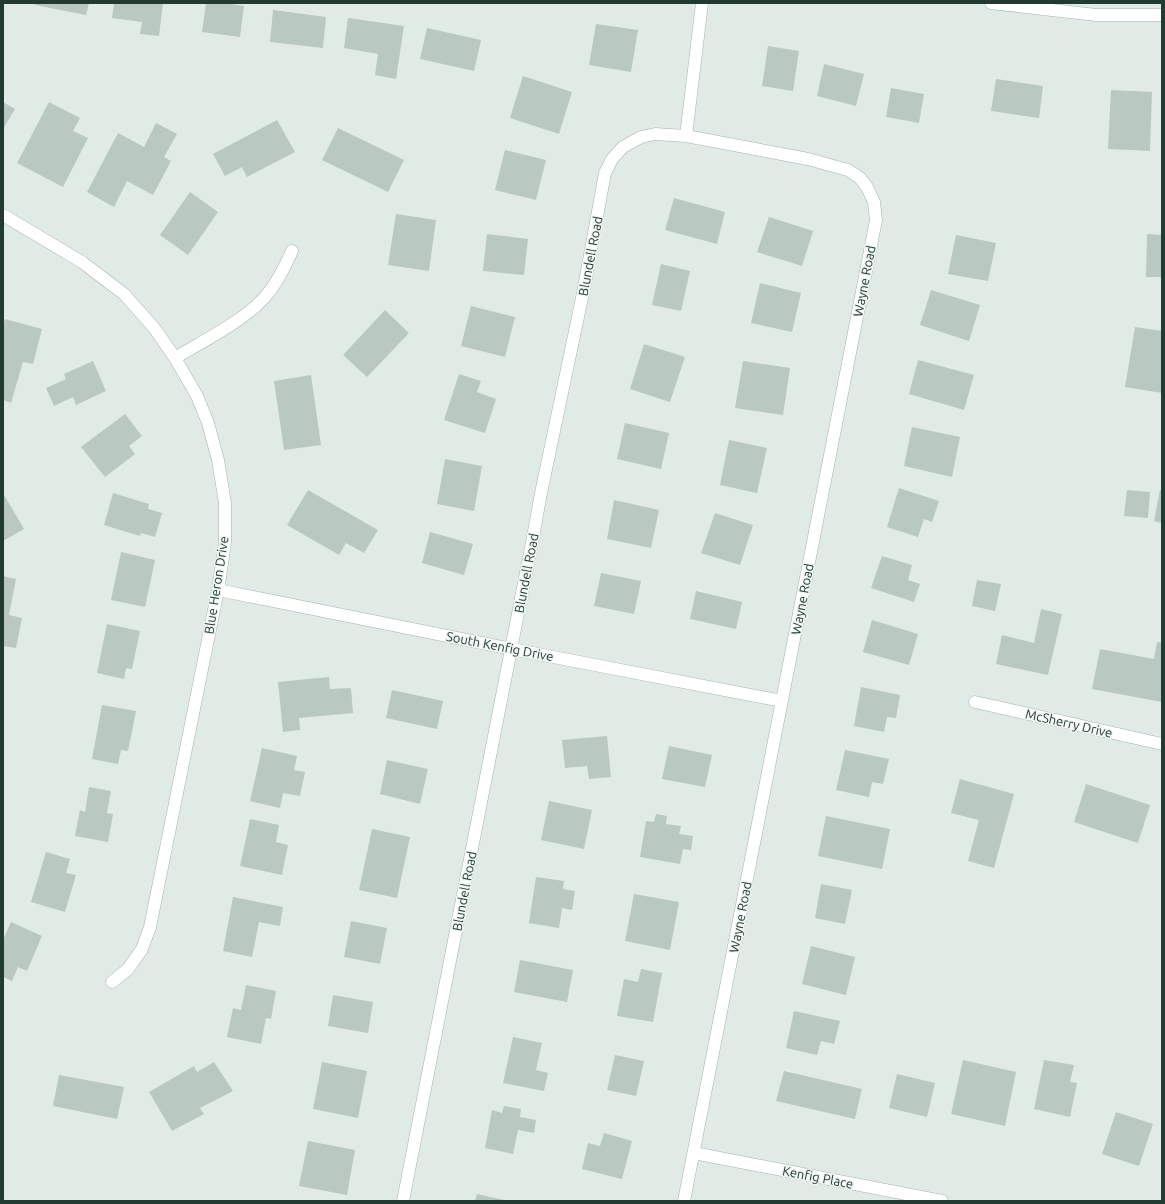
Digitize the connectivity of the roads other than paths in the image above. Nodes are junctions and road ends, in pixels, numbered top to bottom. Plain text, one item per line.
1 (702, 3) edge
2 (991, 3) edge
3 (1162, 15) edge
4 (686, 136) junction
5 (3, 214) edge
6 (292, 251) dead end
7 (175, 358) junction
8 (218, 590) junction
9 (512, 649) junction
10 (782, 701) junction
11 (975, 702) dead end
12 (1162, 744) edge
13 (112, 982) dead end
14 (694, 1153) junction
15 (403, 1201) edge
16 (684, 1201) edge
17 (942, 1201) edge

1 - 4 street
2 - 3 street
4 - 9 street, Blundell Road
4 - 10 street, Wayne Road
5 - 7 street, Blue Heron Drive
6 - 7 street
7 - 8 street, Blue Heron Drive
8 - 9 street, South Kenfig Drive
8 - 13 street, Blue Heron Drive
9 - 10 street, South Kenfig Drive
9 - 15 street, Blundell Road
10 - 14 street, Wayne Road
11 - 12 street, McSherry Drive
14 - 16 street, Wayne Road
14 - 17 street, Kenfig Place

